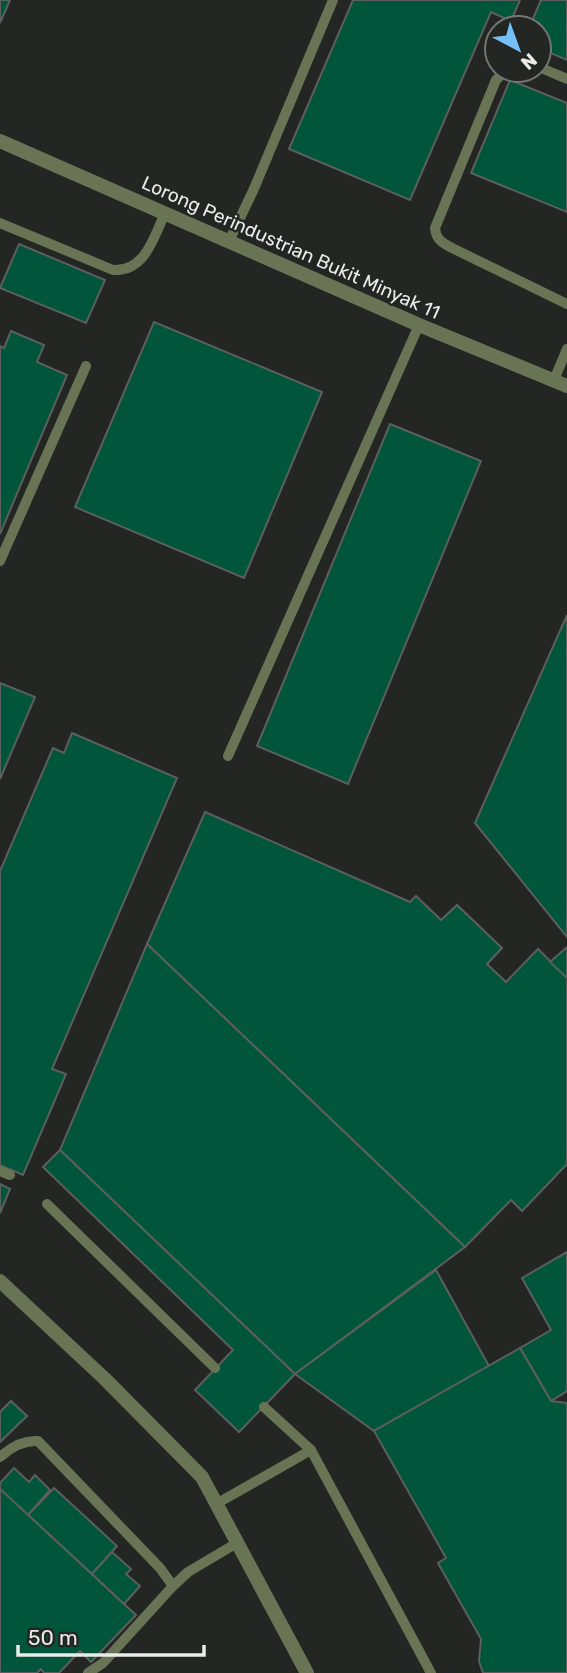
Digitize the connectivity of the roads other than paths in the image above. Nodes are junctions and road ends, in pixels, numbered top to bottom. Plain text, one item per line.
1 (333, 0) edge
2 (494, 84) edge
3 (0, 141) edge
4 (165, 213) junction
5 (0, 223) edge
6 (229, 241) junction
7 (567, 304) edge
8 (419, 325) junction
9 (567, 349) edge
10 (86, 366) dead end
11 (560, 383) edge
12 (0, 561) edge
13 (228, 756) dead end
14 (47, 1204) dead end
15 (0, 1281) edge
16 (215, 1368) dead end
17 (264, 1407) dead end
18 (311, 1450) junction
19 (0, 1457) edge
20 (216, 1504) junction
21 (237, 1543) junction
22 (173, 1586) junction
23 (88, 1673) edge
24 (307, 1673) edge
25 (431, 1673) edge

1 - 6 lane
2 - 7 lane
3 - 4 street, Lorong Perindustrian Bukit Minyak 11
4 - 5 lane
4 - 6 street, Lorong Perindustrian Bukit Minyak 11
6 - 8 street, Lorong Perindustrian Bukit Minyak 11
8 - 11 street, Lorong Perindustrian Bukit Minyak 11
8 - 13 lane
9 - 11 lane
10 - 12 lane
14 - 16 lane
15 - 20 street
17 - 18 lane
18 - 20 lane
18 - 25 lane
19 - 22 lane
20 - 21 street
21 - 22 lane
21 - 24 street
22 - 23 lane

